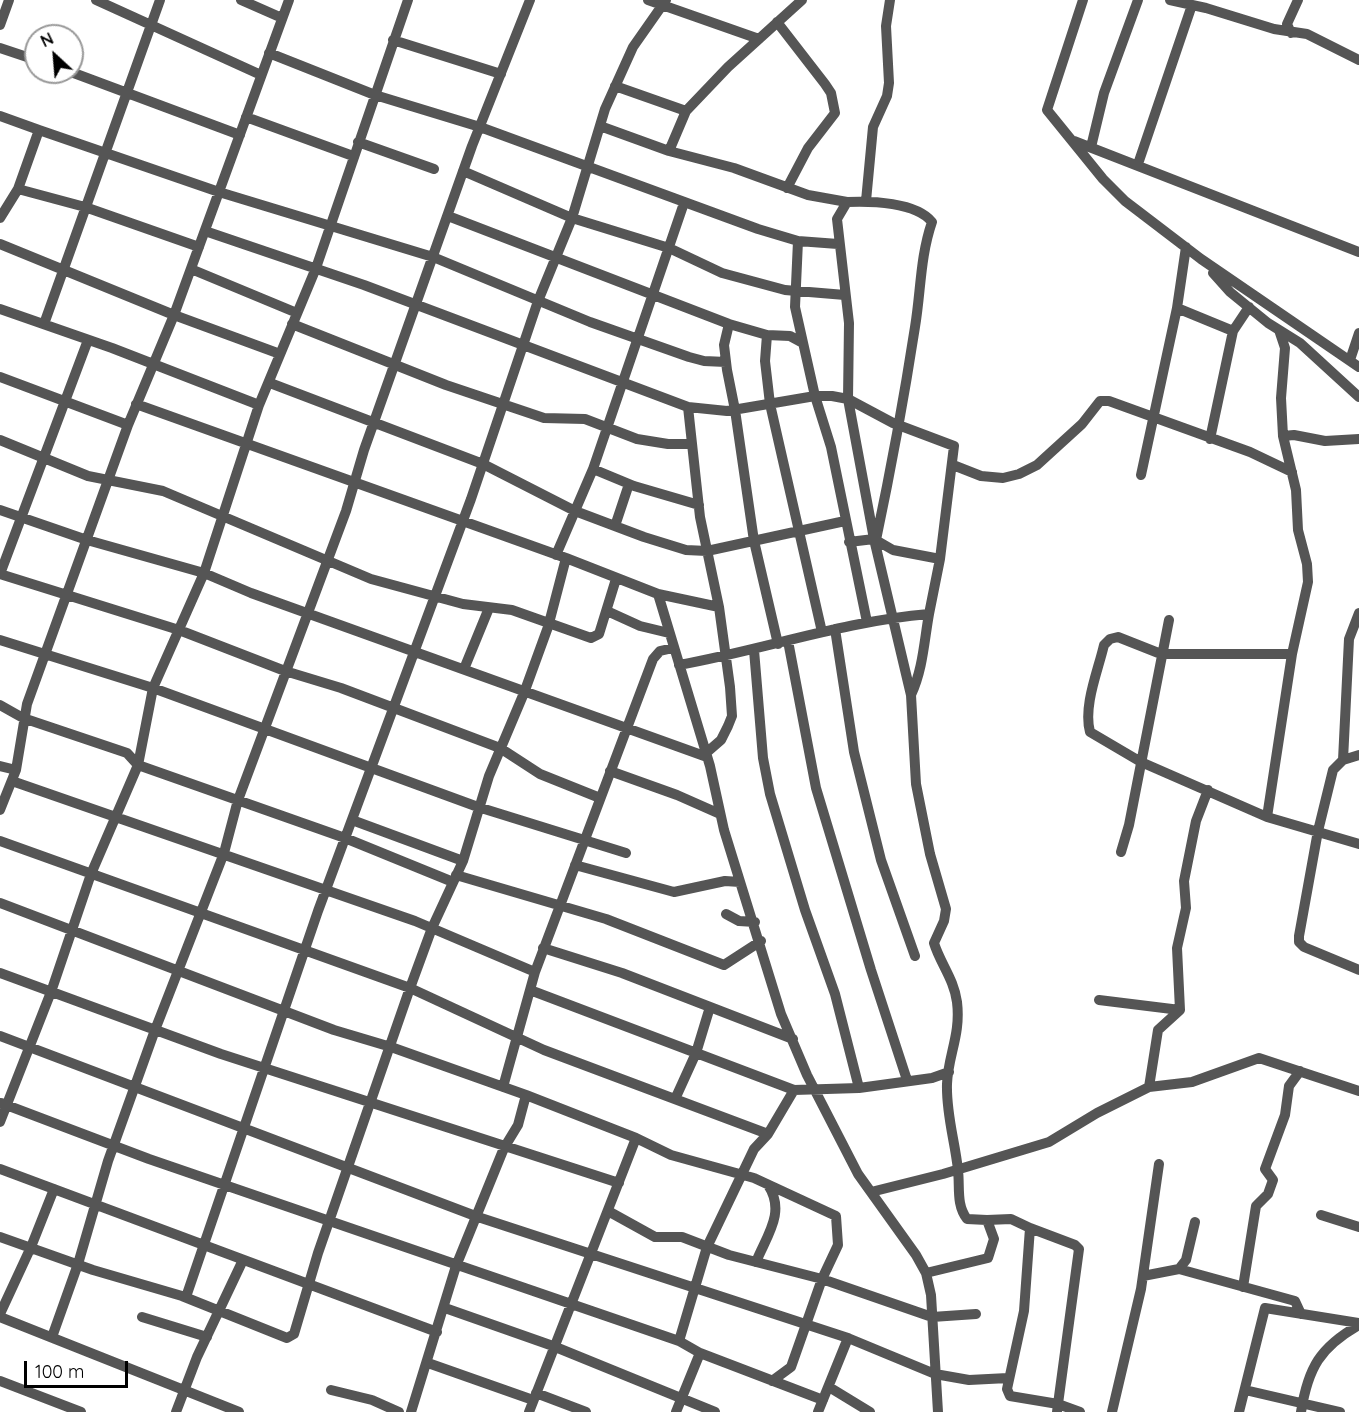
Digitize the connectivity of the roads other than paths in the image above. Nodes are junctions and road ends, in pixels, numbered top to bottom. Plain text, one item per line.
1 (9, 0) edge
2 (96, 0) edge
3 (160, 0) edge
4 (241, 0) edge
5 (289, 0) edge
6 (408, 0) edge
7 (530, 0) edge
8 (648, 0) edge
9 (802, 0) edge
10 (1083, 0) edge
11 (1138, 0) edge
12 (1170, 0) edge
13 (1298, 0) edge
14 (886, 1) edge
15 (665, 2) edge
16 (1192, 5) junction
17 (282, 18) junction
18 (777, 22) junction
19 (0, 26) edge
20 (152, 28) junction
21 (1289, 29) junction
22 (759, 39) junction
23 (393, 40) junction
24 (0, 48) edge
25 (269, 52) junction
26 (24, 56) edge
27 (1359, 60) edge
28 (501, 74) junction
29 (261, 75) junction
30 (84, 76) edge
31 (615, 86) junction
32 (129, 91) junction
33 (375, 95) junction
34 (686, 111) junction
35 (0, 116) edge
36 (246, 117) junction
37 (600, 126) junction
38 (480, 127) junction
39 (39, 130) junction
40 (240, 135) junction
41 (1074, 141) junction
42 (358, 142) junction
43 (1091, 147) junction
44 (669, 151) junction
45 (106, 152) junction
46 (353, 156) junction
47 (1138, 164) junction
48 (587, 168) junction
49 (434, 169) dead end
50 (463, 171) junction
51 (787, 188) junction
52 (18, 189) junction
53 (219, 192) junction
54 (866, 201) junction
55 (847, 202) junction
56 (684, 203) junction
57 (85, 207) junction
58 (448, 216) junction
59 (0, 218) edge
60 (572, 218) junction
61 (331, 225) junction
62 (205, 231) junction
63 (798, 241) junction
64 (0, 244) edge
65 (838, 244) junction
66 (199, 247) junction
67 (1185, 247) junction
68 (669, 248) junction
69 (1359, 252) edge
70 (555, 256) junction
71 (433, 257) junction
72 (1201, 260) junction
73 (316, 268) junction
74 (191, 269) junction
75 (63, 270) junction
76 (795, 291) junction
77 (653, 295) junction
78 (845, 295) junction
79 (538, 302) junction
80 (416, 305) junction
81 (1249, 307) junction
82 (1177, 308) junction
83 (0, 309) edge
84 (297, 313) junction
85 (174, 315) junction
86 (44, 324) junction
87 (292, 324) junction
88 (729, 324) junction
89 (1279, 330) junction
90 (1233, 331) junction
91 (1359, 333) edge
92 (767, 335) junction
93 (638, 338) junction
94 (88, 339) junction
95 (803, 343) junction
96 (524, 344) junction
97 (280, 354) junction
98 (726, 362) junction
99 (1354, 364) edge
100 (396, 365) junction
101 (153, 366) junction
102 (0, 377) edge
103 (624, 382) junction
104 (270, 383) junction
105 (815, 396) junction
106 (1359, 397) edge
107 (848, 399) junction
108 (64, 400) junction
109 (136, 404) junction
110 (770, 404) junction
111 (260, 405) junction
112 (503, 405) junction
113 (688, 407) junction
114 (735, 410) junction
115 (1152, 417) junction
116 (376, 422) junction
117 (128, 424) junction
118 (899, 425) junction
119 (607, 427) junction
120 (1283, 436) junction
121 (1359, 439) edge
122 (0, 440) edge
123 (1210, 440) junction
124 (248, 443) junction
125 (691, 444) junction
126 (43, 457) junction
127 (483, 464) junction
128 (953, 465) junction
129 (593, 469) junction
130 (1292, 472) junction
131 (1141, 475) dead end
132 (108, 480) junction
133 (354, 483) junction
134 (629, 484) junction
135 (699, 505) junction
136 (0, 510) edge
137 (575, 511) junction
138 (21, 518) junction
139 (224, 518) junction
140 (845, 521) junction
141 (462, 523) junction
142 (615, 526) junction
143 (797, 531) junction
144 (87, 540) junction
145 (875, 540) junction
146 (754, 541) junction
147 (849, 542) junction
148 (707, 551) junction
149 (561, 557) junction
150 (940, 559) junction
151 (326, 560) junction
152 (204, 573) junction
153 (616, 579) junction
154 (658, 594) junction
155 (435, 596) junction
156 (67, 597) junction
157 (719, 607) junction
158 (489, 608) junction
159 (307, 611) junction
160 (607, 611) junction
161 (1359, 613) edge
162 (930, 614) junction
163 (894, 616) junction
164 (1169, 620) dead end
165 (867, 622) junction
166 (549, 623) junction
167 (835, 629) junction
168 (179, 630) junction
169 (822, 632) junction
170 (669, 633) junction
171 (0, 640) edge
172 (783, 642) junction
173 (673, 648) junction
174 (415, 650) junction
175 (754, 650) junction
176 (1161, 654) junction
177 (1292, 654) junction
178 (47, 655) junction
179 (727, 656) junction
180 (679, 665) junction
181 (464, 669) junction
182 (285, 671) junction
183 (153, 687) junction
184 (524, 693) junction
185 (911, 695) junction
186 (0, 705) edge
187 (394, 708) junction
188 (23, 718) junction
189 (264, 729) junction
190 (626, 729) junction
191 (500, 748) junction
192 (706, 755) junction
193 (1359, 755) edge
194 (1343, 760) junction
195 (1141, 762) junction
196 (138, 765) junction
197 (0, 766) edge
198 (372, 767) junction
199 (610, 771) junction
200 (14, 775) junction
201 (1208, 790) junction
202 (600, 798) junction
203 (238, 800) junction
204 (478, 807) junction
205 (0, 810) edge
206 (720, 814) junction
207 (1267, 817) junction
208 (116, 818) junction
209 (352, 820) junction
210 (1317, 831) junction
211 (345, 838) junction
212 (585, 839) junction
213 (0, 841) edge
214 (1359, 844) edge
215 (1121, 852) dead end
216 (224, 853) junction
217 (626, 853) dead end
218 (463, 861) junction
219 (575, 865) junction
220 (91, 874) junction
221 (455, 878) junction
222 (740, 882) junction
223 (326, 890) junction
224 (0, 903) edge
225 (560, 905) junction
226 (201, 913) junction
227 (726, 915) dead end
228 (754, 922) junction
229 (432, 928) junction
230 (72, 930) junction
231 (760, 941) junction
232 (543, 948) junction
233 (304, 950) junction
234 (915, 956) dead end
235 (1359, 970) edge
236 (179, 971) junction
237 (535, 972) junction
238 (0, 973) edge
239 (410, 988) junction
240 (530, 990) junction
241 (51, 992) junction
242 (1099, 1000) dead end
243 (710, 1007) junction
244 (1180, 1010) junction
245 (284, 1011) junction
246 (155, 1030) junction
247 (0, 1036) edge
248 (517, 1036) junction
249 (793, 1039) junction
250 (30, 1047) junction
251 (391, 1047) junction
252 (696, 1053) junction
253 (265, 1068) junction
254 (1300, 1071) junction
255 (950, 1072) junction
256 (907, 1080) junction
257 (136, 1086) junction
258 (503, 1087) junction
259 (1149, 1087) junction
260 (859, 1088) junction
261 (794, 1090) junction
262 (815, 1091) junction
263 (1359, 1091) edge
264 (526, 1095) junction
265 (676, 1098) junction
266 (370, 1102) junction
267 (3, 1104) edge
268 (0, 1122) edge
269 (245, 1128) junction
270 (768, 1134) junction
271 (636, 1138) junction
272 (114, 1145) junction
273 (504, 1148) junction
274 (1159, 1164) dead end
275 (349, 1167) junction
276 (0, 1169) edge
277 (958, 1170) junction
278 (741, 1174) junction
279 (619, 1183) junction
280 (767, 1184) junction
281 (224, 1185) junction
282 (54, 1189) junction
283 (871, 1192) junction
284 (97, 1204) junction
285 (608, 1211) junction
286 (1321, 1215) dead end
287 (478, 1217) junction
288 (987, 1220) junction
289 (329, 1221) junction
290 (1195, 1222) dead end
291 (1359, 1227) edge
292 (1029, 1228) junction
293 (0, 1237) edge
294 (203, 1245) junction
295 (32, 1247) junction
296 (707, 1247) junction
297 (591, 1256) junction
298 (243, 1260) junction
299 (756, 1262) junction
300 (78, 1264) junction
301 (456, 1266) junction
302 (1179, 1269) junction
303 (926, 1273) junction
304 (1143, 1276) junction
305 (822, 1279) junction
306 (309, 1282) junction
307 (1242, 1287) junction
308 (696, 1289) junction
309 (1269, 1295) junction
310 (186, 1297) junction
311 (570, 1305) junction
312 (445, 1308) junction
313 (1266, 1308) junction
314 (221, 1310) junction
315 (976, 1314) dead end
316 (1301, 1314) junction
317 (0, 1316) edge
318 (142, 1317) dead end
319 (932, 1317) junction
320 (1359, 1324) edge
321 (806, 1326) junction
322 (437, 1332) junction
323 (207, 1336) junction
324 (52, 1337) junction
325 (848, 1338) junction
326 (679, 1341) junction
327 (553, 1346) junction
328 (700, 1353) junction
329 (428, 1363) junction
330 (935, 1374) junction
331 (1008, 1378) junction
332 (0, 1381) edge
333 (772, 1382) junction
334 (829, 1387) junction
335 (186, 1390) junction
336 (331, 1390) dead end
337 (1245, 1390) junction
338 (534, 1397) junction
339 (682, 1399) junction
340 (823, 1400) junction
341 (1302, 1407) edge
342 (1057, 1408) edge
343 (81, 1412) edge
344 (176, 1412) edge
345 (239, 1412) edge
346 (399, 1412) edge
347 (411, 1412) edge
348 (529, 1412) edge
349 (586, 1412) edge
350 (676, 1412) edge
351 (715, 1412) edge
352 (818, 1412) edge
353 (870, 1412) edge
354 (938, 1412) edge
355 (1080, 1412) edge
356 (1112, 1412) edge
357 (1239, 1412) edge
358 (1340, 1412) edge

1 - 19 street
2 - 20 street
3 - 20 street
4 - 17 street
5 - 17 street
6 - 23 street
7 - 28 street
8 - 15 street
9 - 18 street
10 - 41 street
11 - 43 street
12 - 16 street
13 - 21 street
14 - 54 street
15 - 22 street
15 - 31 street
16 - 21 street
16 - 47 street
17 - 25 street
18 - 22 street
18 - 51 street
20 - 29 street
20 - 32 street
21 - 27 street
22 - 34 street
23 - 28 street
23 - 33 street
24 - 26 street
25 - 29 street
25 - 33 street
28 - 38 street
29 - 36 street
30 - 32 street
31 - 34 street
31 - 37 street
32 - 40 street
32 - 45 street
33 - 38 street
33 - 42 street
34 - 44 street
35 - 39 street
36 - 40 street
36 - 46 street
37 - 44 street
37 - 48 street
38 - 48 street
38 - 50 street
39 - 45 street
39 - 52 street
40 - 53 street
41 - 43 street
41 - 67 street
42 - 46 street
42 - 49 street
43 - 47 street
44 - 51 street
45 - 53 street
45 - 57 street
46 - 61 street
47 - 69 street
48 - 56 street
48 - 60 street
50 - 58 street
50 - 60 street
51 - 55 street
52 - 57 street
52 - 59 street
53 - 61 street
53 - 62 street
54 - 55 street
54 - 118 street
55 - 65 street
56 - 63 street
56 - 68 street
57 - 66 street
57 - 75 street
58 - 70 street
58 - 71 street
60 - 68 street
60 - 70 street
61 - 71 street
61 - 73 street
62 - 66 street
62 - 73 street
63 - 65 street
63 - 76 street
64 - 75 street
65 - 78 street
66 - 74 street
67 - 72 street
67 - 82 street
68 - 76 street
68 - 77 street
70 - 77 street
70 - 79 street
71 - 79 street
71 - 80 street
72 - 81 street
72 - 99 street
73 - 80 street
73 - 84 street
74 - 84 street
74 - 85 street
75 - 85 street
75 - 86 street
76 - 78 street
76 - 95 street
77 - 88 street
77 - 93 street
78 - 107 street
79 - 93 street
79 - 96 street
80 - 96 street
80 - 100 street
81 - 89 street
81 - 90 street
82 - 90 street
82 - 115 street
83 - 86 street
84 - 87 street
85 - 97 street
85 - 101 street
86 - 94 street
87 - 97 street
87 - 100 street
88 - 92 street
88 - 98 street
89 - 106 street
89 - 120 street
90 - 123 street
91 - 99 street
92 - 95 street
92 - 110 street
93 - 98 street
93 - 103 street
94 - 101 street
94 - 108 street
95 - 105 street
96 - 103 street
96 - 112 street
97 - 104 street
98 - 114 street
100 - 112 street
100 - 116 street
101 - 109 street
101 - 111 street
102 - 108 street
103 - 113 street
103 - 119 street
104 - 111 street
104 - 116 street
105 - 107 street
105 - 110 street
105 - 140 street
107 - 118 street
107 - 145 street
108 - 117 street
108 - 126 street
109 - 117 street
109 - 124 street
110 - 114 street
110 - 143 street
111 - 124 street
112 - 119 street
112 - 127 street
113 - 114 street
113 - 125 street
114 - 146 street
115 - 123 street
115 - 128 street
115 - 131 street
116 - 127 street
116 - 133 street
117 - 132 street
118 - 128 street
118 - 145 street
119 - 125 street
119 - 129 street
120 - 121 street
120 - 130 street
122 - 126 street
123 - 130 street
124 - 133 street
124 - 139 street
125 - 135 street
126 - 132 street
126 - 138 street
127 - 137 street
127 - 141 street
128 - 150 street
129 - 134 street
129 - 137 street
130 - 177 street
132 - 139 street
132 - 144 street
133 - 141 street
133 - 151 street
134 - 135 street
134 - 142 street
135 - 148 street
136 - 138 street
137 - 142 street
137 - 149 street
138 - 144 street
138 - 156 street
139 - 151 street
139 - 152 street
140 - 143 street
140 - 147 street
141 - 149 street
141 - 155 street
142 - 148 street
143 - 146 street
143 - 169 street
144 - 152 street
144 - 156 street
145 - 147 street
145 - 150 street
145 - 163 street
146 - 148 street
146 - 172 street
147 - 165 street
148 - 157 street
149 - 153 street
149 - 166 street
150 - 162 street
151 - 155 street
151 - 159 street
152 - 159 street
152 - 168 street
153 - 154 street
153 - 160 street
154 - 157 street
154 - 170 street
155 - 158 street
155 - 174 street
156 - 168 street
156 - 178 street
157 - 179 street
158 - 166 street
158 - 181 street
159 - 174 street
159 - 182 street
160 - 166 street
160 - 170 street
161 - 194 street
162 - 163 street
162 - 185 street
163 - 165 street
163 - 185 street
164 - 176 street
165 - 167 street
166 - 184 street
167 - 169 street
167 - 234 street
168 - 182 street
168 - 183 street
169 - 172 street
170 - 173 street
171 - 178 street
172 - 175 street
172 - 256 street
173 - 180 street
173 - 190 street
174 - 181 street
174 - 187 street
175 - 179 street
175 - 260 street
176 - 177 street
176 - 195 street
176 - 195 street
177 - 207 street
178 - 183 street
178 - 188 street
179 - 180 street
179 - 192 street
180 - 192 street
181 - 184 street
182 - 187 street
182 - 189 street
183 - 189 street
183 - 196 street
184 - 190 street
184 - 191 street
185 - 255 street
186 - 188 street
187 - 191 street
187 - 198 street
188 - 196 street
188 - 200 street
189 - 198 street
189 - 203 street
190 - 192 street
190 - 199 street
191 - 202 street
191 - 204 street
192 - 206 street
193 - 194 street
194 - 210 street
195 - 201 street
195 - 215 street
196 - 203 street
196 - 208 street
197 - 200 street
198 - 204 street
198 - 209 street
199 - 202 street
199 - 206 street
200 - 205 street
200 - 208 street
201 - 207 street
201 - 244 street
202 - 212 street
203 - 211 street
203 - 216 street
204 - 212 street
204 - 218 street
206 - 222 street
207 - 210 street
208 - 216 street
208 - 220 street
209 - 211 street
209 - 218 street
210 - 214 street
210 - 235 street
211 - 221 street
211 - 223 street
212 - 217 street
212 - 219 street
213 - 220 street
216 - 223 street
216 - 226 street
218 - 221 street
219 - 222 street
219 - 225 street
220 - 226 street
220 - 230 street
221 - 225 street
221 - 229 street
222 - 228 street
223 - 229 street
223 - 233 street
224 - 230 street
225 - 231 street
225 - 232 street
226 - 233 street
226 - 236 street
227 - 228 street
228 - 231 street
229 - 237 street
229 - 239 street
230 - 236 street
230 - 241 street
231 - 249 street
232 - 237 street
232 - 243 street
233 - 239 street
233 - 245 street
236 - 245 street
236 - 246 street
237 - 240 street
238 - 241 street
239 - 248 street
239 - 251 street
240 - 248 street
240 - 252 street
241 - 246 street
241 - 250 street
242 - 244 street
243 - 249 street
243 - 252 street
244 - 259 street
245 - 251 street
245 - 253 street
246 - 253 street
246 - 257 street
247 - 250 street
248 - 258 street
248 - 265 street
249 - 262 street
250 - 257 street
250 - 267 street
251 - 258 street
251 - 266 street
252 - 261 street
252 - 265 street
253 - 266 street
253 - 269 street
254 - 259 street
254 - 263 street
254 - 307 street
255 - 256 street
255 - 277 street
256 - 260 street
257 - 269 street
257 - 272 street
258 - 264 street
259 - 277 street
260 - 262 street
261 - 262 street
261 - 270 street
262 - 283 street
264 - 271 street
264 - 273 street
265 - 270 street
266 - 273 street
266 - 275 street
267 - 268 street
267 - 272 street
269 - 275 street
269 - 281 street
270 - 278 street
271 - 278 street
271 - 279 street
272 - 281 street
272 - 284 street
273 - 279 street
273 - 287 street
274 - 304 street
275 - 287 street
275 - 289 street
276 - 282 street
277 - 283 street
277 - 288 street
278 - 280 street
278 - 296 street
279 - 285 street
280 - 299 street
280 - 305 street
281 - 289 street
281 - 294 street
282 - 284 street
282 - 295 street
283 - 303 street
284 - 294 street
284 - 300 street
285 - 296 street
285 - 297 street
286 - 291 street
287 - 297 street
287 - 301 street
288 - 292 street
288 - 303 street
289 - 301 street
289 - 306 street
290 - 302 street
292 - 331 street
292 - 342 street
293 - 295 street
294 - 298 street
294 - 310 street
295 - 300 street
295 - 317 street
296 - 299 street
296 - 308 street
297 - 308 street
297 - 311 street
298 - 306 street
298 - 314 street
299 - 305 street
300 - 310 street
300 - 324 street
301 - 311 street
301 - 312 street
302 - 304 street
302 - 307 street
303 - 319 street
304 - 356 street
305 - 319 street
305 - 321 street
306 - 314 street
306 - 322 street
307 - 309 street
308 - 321 street
308 - 326 street
309 - 313 street
309 - 316 street
310 - 314 street
311 - 326 street
311 - 327 street
312 - 322 street
312 - 327 street
313 - 316 street
313 - 337 street
314 - 323 street
315 - 319 street
316 - 320 street
317 - 324 street
318 - 323 street
319 - 330 street
320 - 341 street
321 - 325 street
321 - 333 street
322 - 329 street
323 - 335 street
324 - 335 street
325 - 330 street
325 - 334 street
326 - 328 street
327 - 338 street
327 - 339 street
328 - 333 street
328 - 339 street
329 - 338 street
329 - 347 street
330 - 331 street
330 - 354 street
331 - 342 street
332 - 343 street
333 - 340 street
334 - 340 street
334 - 353 street
335 - 344 street
335 - 345 street
336 - 346 street
337 - 341 street
337 - 357 street
338 - 348 street
338 - 349 street
339 - 350 street
339 - 351 street
340 - 352 street
341 - 358 street
342 - 355 street

